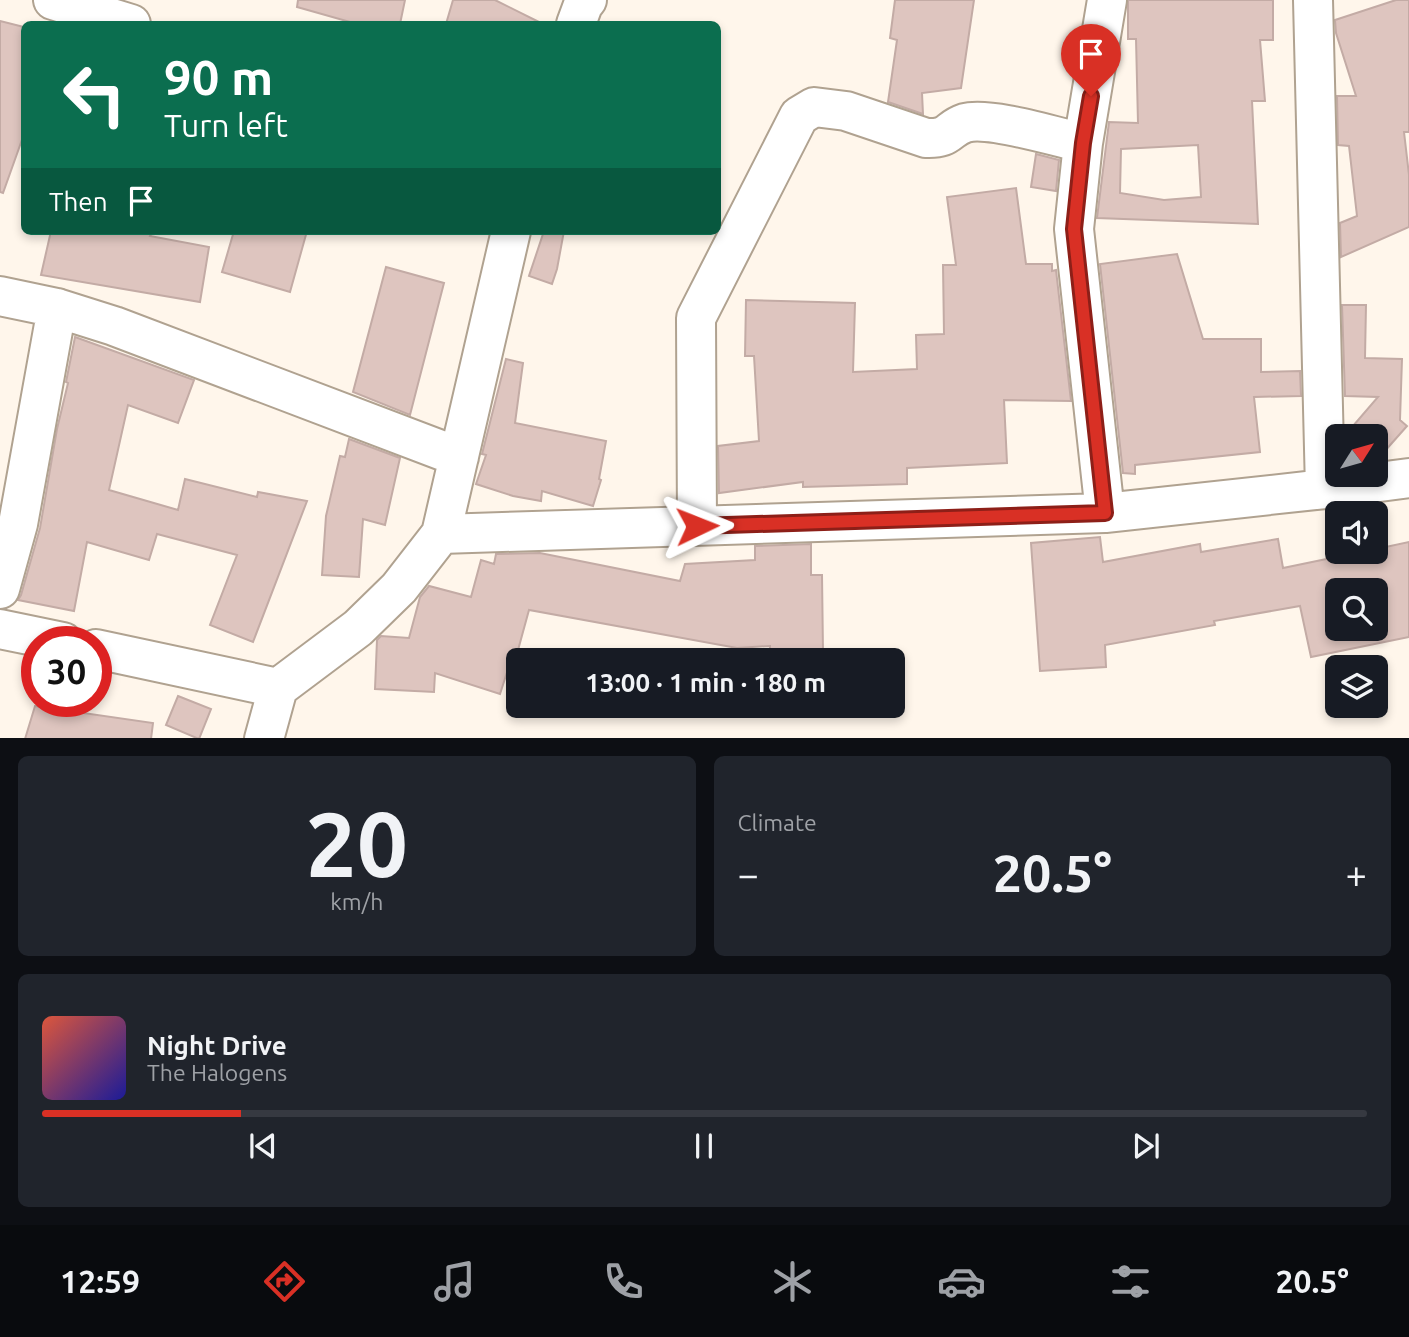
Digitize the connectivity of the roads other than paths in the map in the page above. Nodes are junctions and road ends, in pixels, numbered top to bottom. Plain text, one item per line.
1 (53, 0) edge
2 (587, 0) edge
3 (1108, 0) edge
4 (1312, 0) edge
5 (121, 21) edge
6 (577, 21) edge
7 (1083, 143) junction
8 (510, 235) edge
9 (0, 296) edge
10 (57, 308) junction
11 (459, 457) junction
12 (1409, 478) edge
13 (1325, 489) junction
14 (1105, 513) junction
15 (697, 526) junction
16 (441, 534) junction
17 (0, 589) edge
18 (0, 629) edge
19 (21, 633) edge
20 (112, 652) edge
21 (278, 688) junction
22 (264, 738) edge

1 - 5 street
2 - 6 street
3 - 7 street
4 - 13 street
7 - 14 street
7 - 15 street
8 - 11 street
9 - 10 street
10 - 11 street
10 - 17 street
11 - 16 street
12 - 13 street
13 - 14 street
14 - 15 street
15 - 16 street
16 - 21 street
18 - 19 street
20 - 21 street
21 - 22 street

